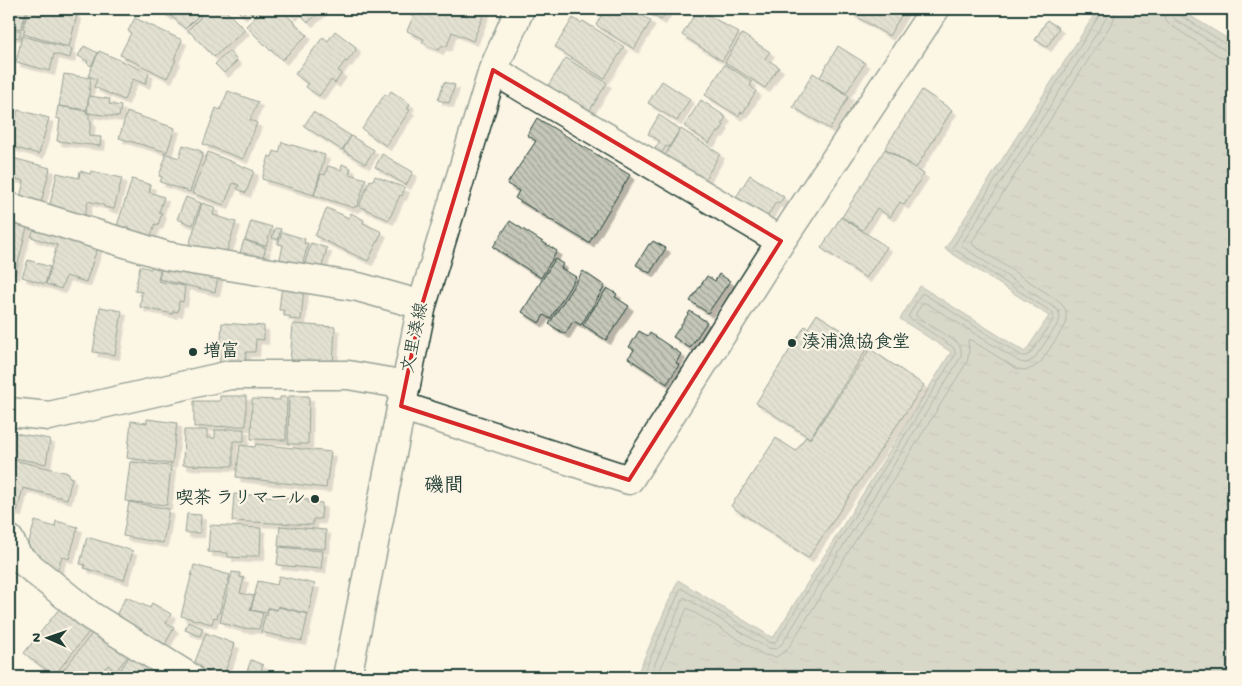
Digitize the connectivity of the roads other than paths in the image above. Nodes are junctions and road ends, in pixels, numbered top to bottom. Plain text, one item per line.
1 (520, 9) edge
2 (935, 9) edge
3 (493, 70) junction
4 (9, 207) edge
5 (781, 241) junction
6 (422, 304) junction
7 (404, 395) junction
8 (9, 412) edge
9 (9, 539) edge
10 (189, 677) edge
11 (348, 677) edge

1 - 3 street, 文里湊線
2 - 5 street
3 - 5 street
3 - 6 street, 文里湊線
4 - 6 street
5 - 7 street
6 - 7 street, 文里湊線
7 - 8 street
7 - 11 street, 文里湊線
9 - 10 street

